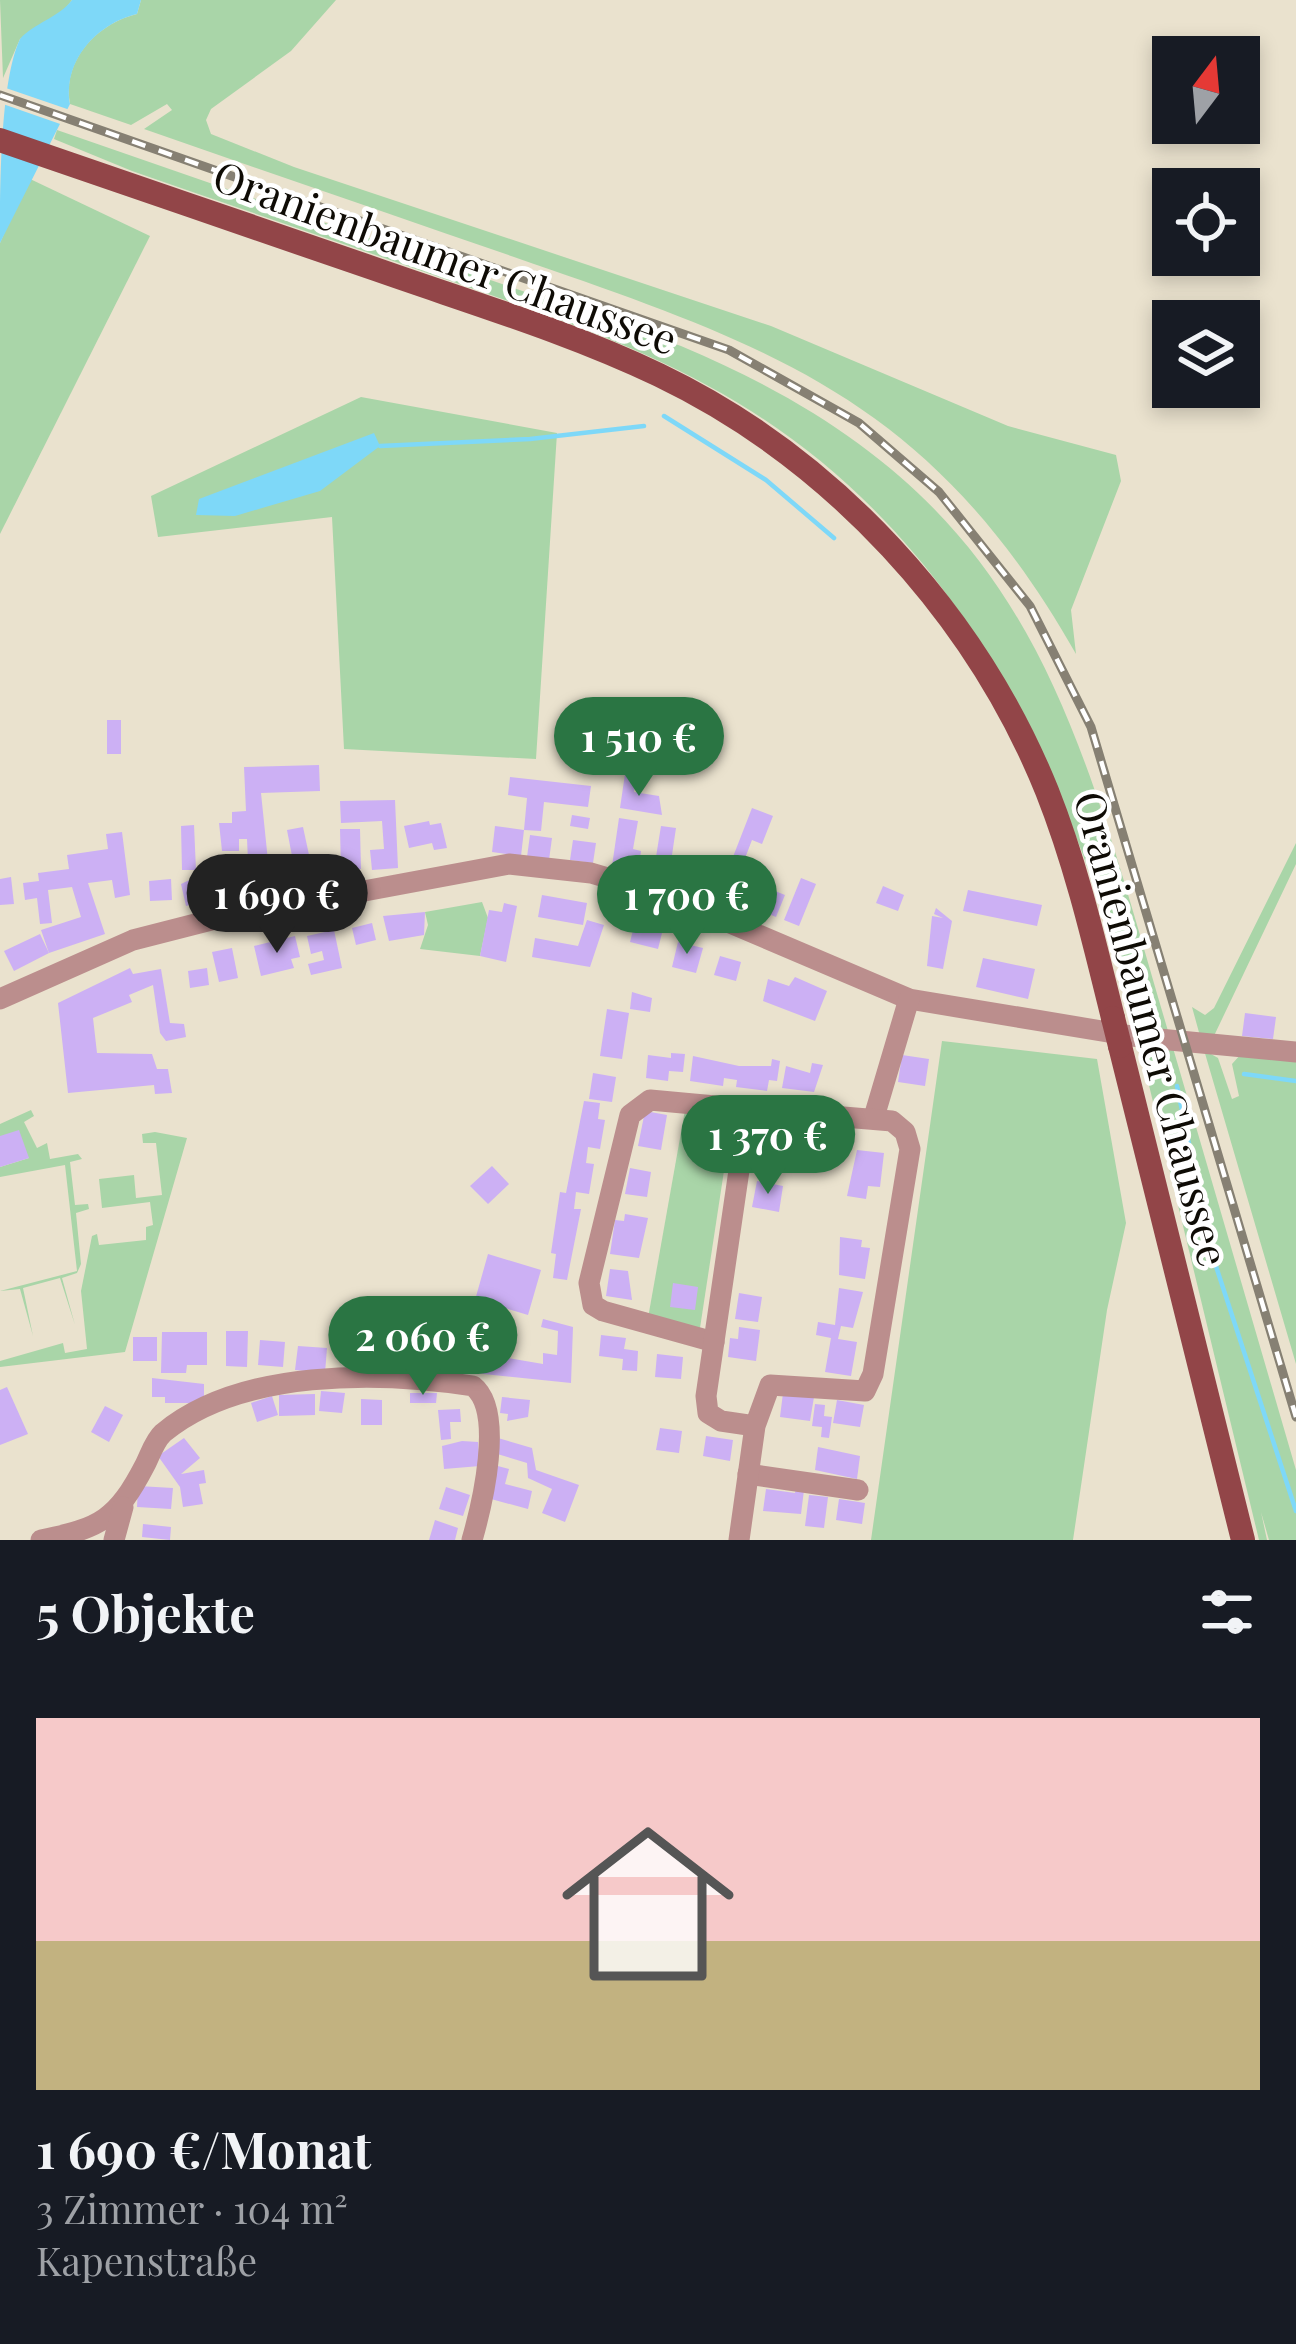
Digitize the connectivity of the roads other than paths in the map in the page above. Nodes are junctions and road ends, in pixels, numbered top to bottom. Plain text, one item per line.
1 (0, 140) edge
2 (0, 999) edge
3 (909, 999) junction
4 (1296, 1052) edge
5 (748, 1109) junction
6 (874, 1117) junction
7 (714, 1342) junction
8 (755, 1426) junction
9 (748, 1474) junction
10 (858, 1490) dead end
11 (123, 1507) junction
12 (91, 1536) edge
13 (41, 1540) edge
14 (115, 1540) edge
15 (472, 1540) edge
16 (739, 1540) edge
17 (1244, 1540) edge

1 - 17 main road, Oranienbaumer Chaussee, bridge
2 - 3 street
3 - 4 street
3 - 6 street
5 - 6 street
5 - 7 street
5 - 7 street
6 - 8 street
7 - 8 street
8 - 9 street
9 - 10 street
9 - 16 street
11 - 12 street
11 - 14 street
11 - 15 street
12 - 13 street

